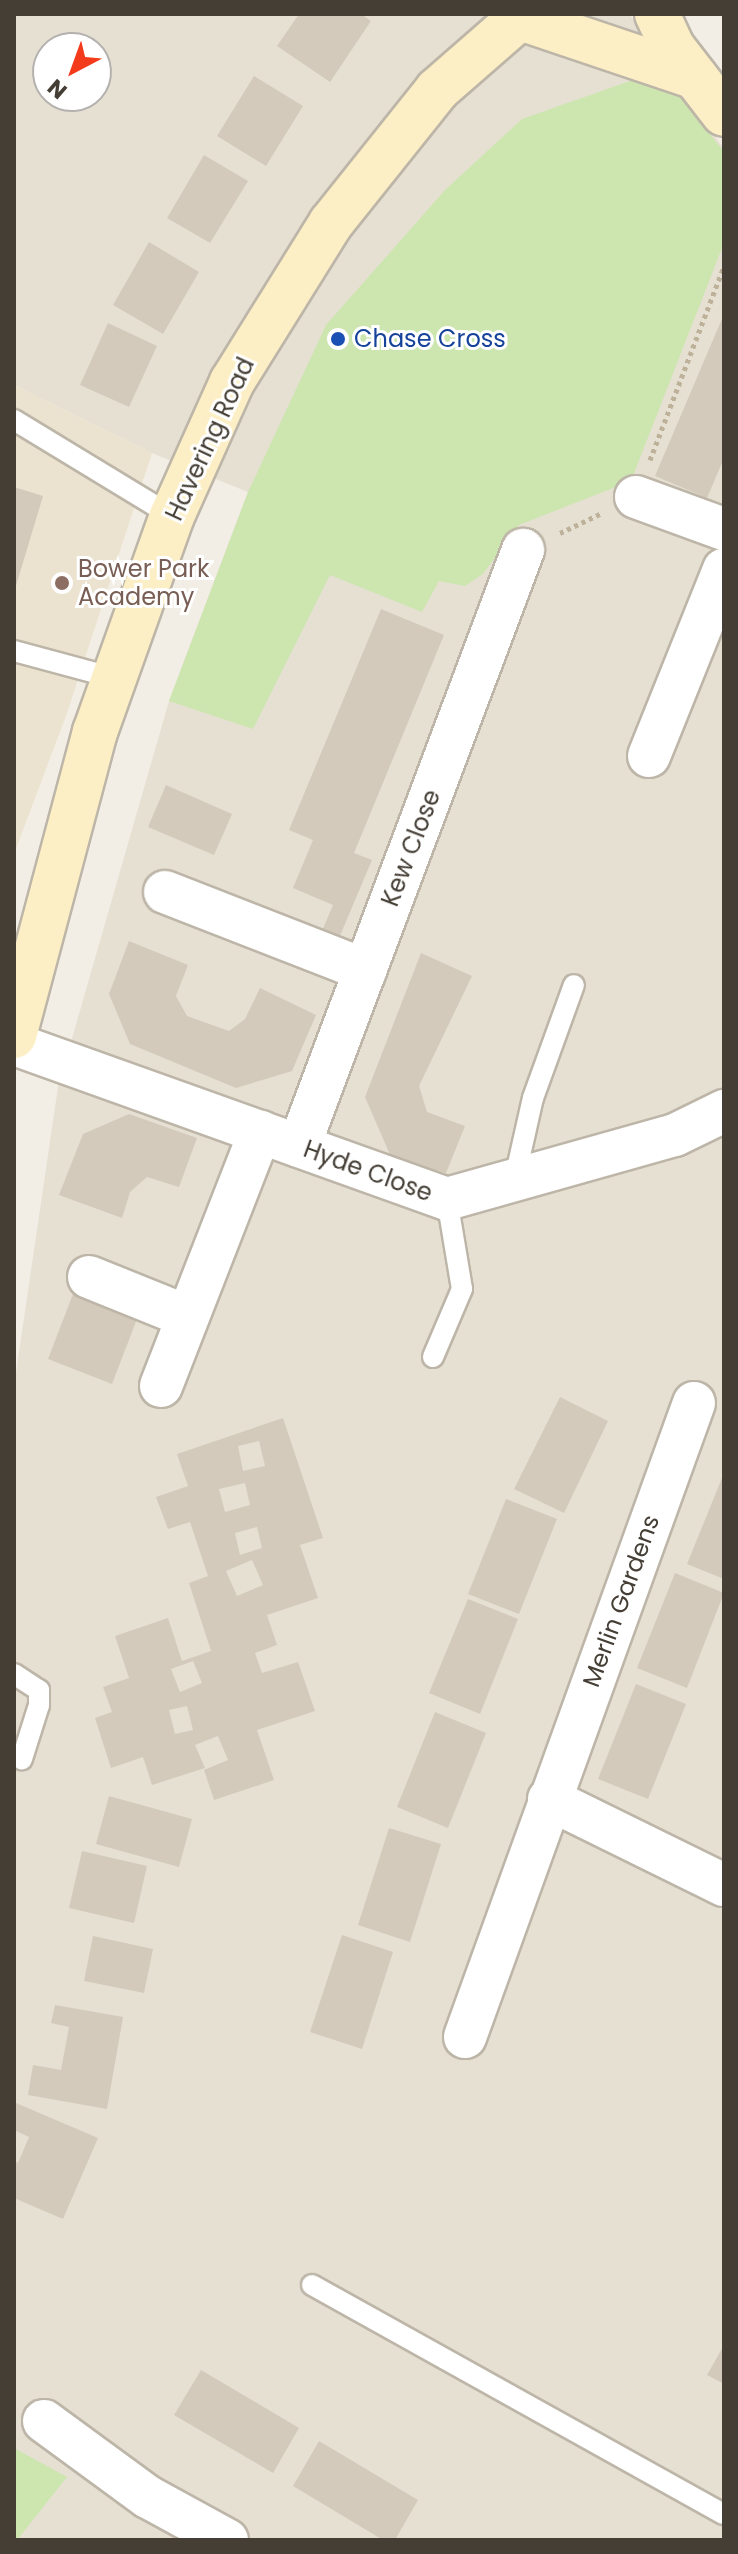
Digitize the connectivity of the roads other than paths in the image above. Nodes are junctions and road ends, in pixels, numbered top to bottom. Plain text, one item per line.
1 (657, 14) edge
2 (522, 16) edge
3 (695, 77) junction
4 (724, 114) edge
5 (14, 420) edge
6 (636, 497) road end
7 (172, 516) junction
8 (724, 529) edge
9 (523, 550) road end
10 (724, 569) edge
11 (14, 651) edge
12 (114, 678) junction
13 (649, 756) dead end
14 (165, 892) dead end
15 (365, 970) junction
16 (20, 981) edge
17 (574, 985) dead end
18 (14, 1036) edge
19 (14, 1044) edge
20 (724, 1111) edge
21 (260, 1132) junction
22 (299, 1146) junction
23 (514, 1182) junction
24 (447, 1199) junction
25 (89, 1277) dead end
26 (186, 1316) junction
27 (433, 1357) dead end
28 (161, 1386) dead end
29 (694, 1403) dead end
30 (14, 1674) edge
31 (22, 1759) dead end
32 (549, 1799) junction
33 (724, 1885) edge
34 (465, 2037) dead end
35 (312, 2285) dead end
36 (44, 2421) dead end
37 (724, 2514) edge
38 (227, 2540) edge

1 - 3 main road
2 - 3 main road
2 - 7 main road, Havering Road
3 - 4 main road
5 - 7 lane
6 - 8 street
7 - 12 main road, Havering Road
9 - 15 street, Kew Close
10 - 13 street
11 - 12 lane
12 - 16 main road, Havering Road
14 - 15 street
15 - 22 street, Kew Close
16 - 18 main road, Havering Road
17 - 23 lane
19 - 21 street, Hyde Close
20 - 23 street, Hyde Close
21 - 22 street, Hyde Close
21 - 26 street
22 - 24 street, Hyde Close
23 - 24 street, Hyde Close
24 - 27 lane
25 - 26 street
26 - 28 street
29 - 32 street, Merlin Gardens
30 - 31 lane
32 - 33 street
32 - 34 street, Merlin Gardens
35 - 37 lane
36 - 38 street

